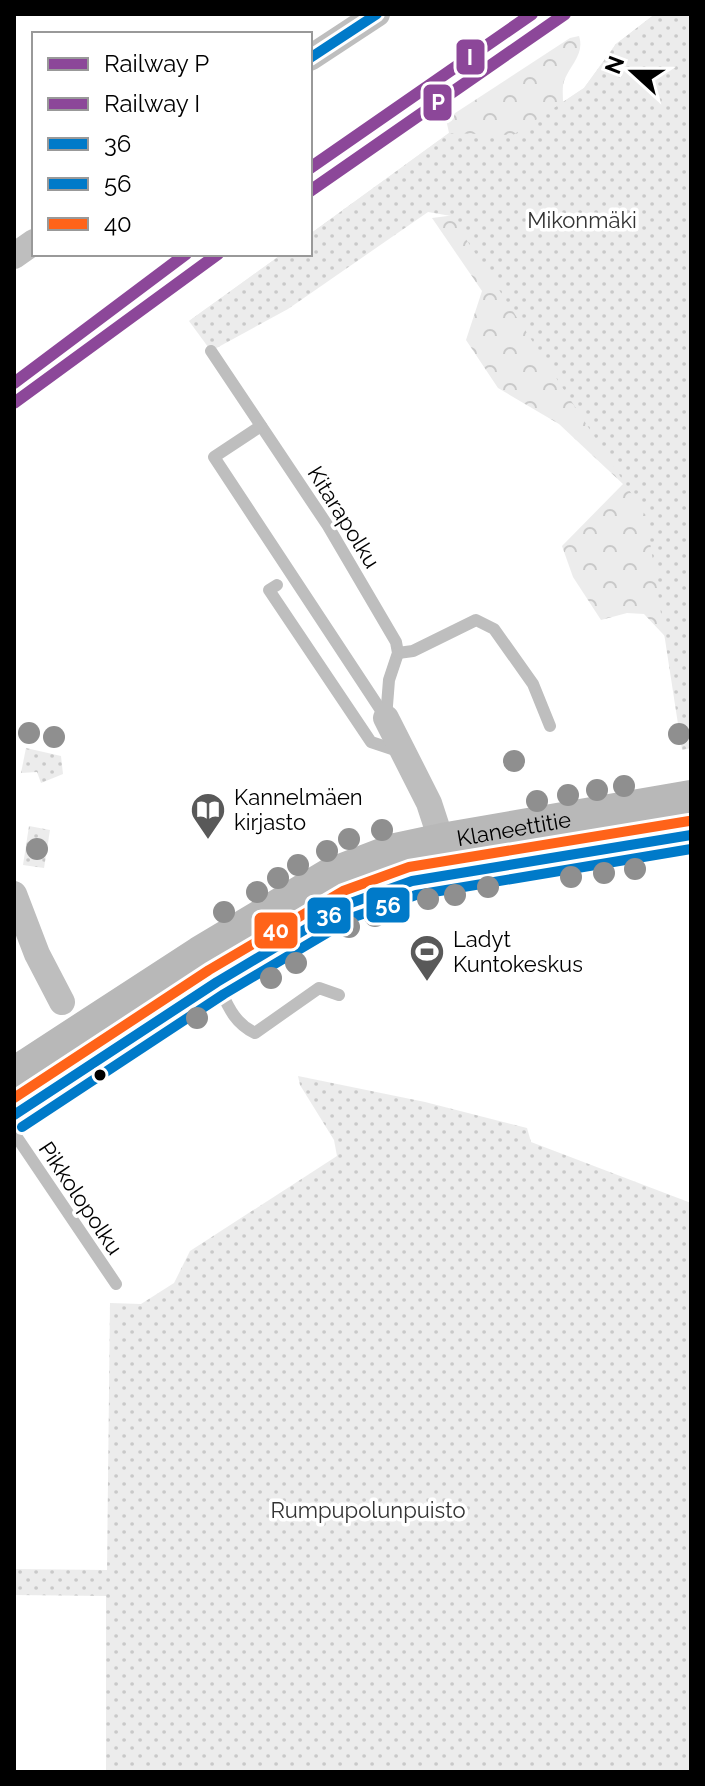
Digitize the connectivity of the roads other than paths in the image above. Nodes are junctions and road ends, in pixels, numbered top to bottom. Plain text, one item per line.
1 (377, 14) edge
2 (312, 57) edge
3 (32, 243) edge
4 (14, 256) edge
5 (211, 351) dead end
6 (261, 426) junction
7 (277, 585) dead end
8 (398, 653) junction
9 (386, 718) junction
10 (550, 726) dead end
11 (404, 753) junction
12 (691, 798) edge
13 (691, 835) edge
14 (447, 857) junction
15 (14, 894) edge
16 (208, 968) junction
17 (339, 995) dead end
18 (62, 1002) dead end
19 (14, 1075) edge
20 (14, 1115) edge
21 (14, 1133) edge
22 (116, 1284) dead end

1 - 2 street
3 - 4 street
5 - 6 lane, Kitarapolku
6 - 8 lane, Kitarapolku
6 - 9 lane
7 - 11 lane
8 - 9 lane
8 - 10 lane
9 - 11 street
11 - 14 street
12 - 14 street, Klaneettitie
13 - 14 street, Klaneettitie
14 - 16 street, Klaneettitie
15 - 18 street
16 - 17 lane
16 - 19 street, Klaneettitie
16 - 20 street, Klaneettitie
21 - 22 lane, Pikkolopolku

